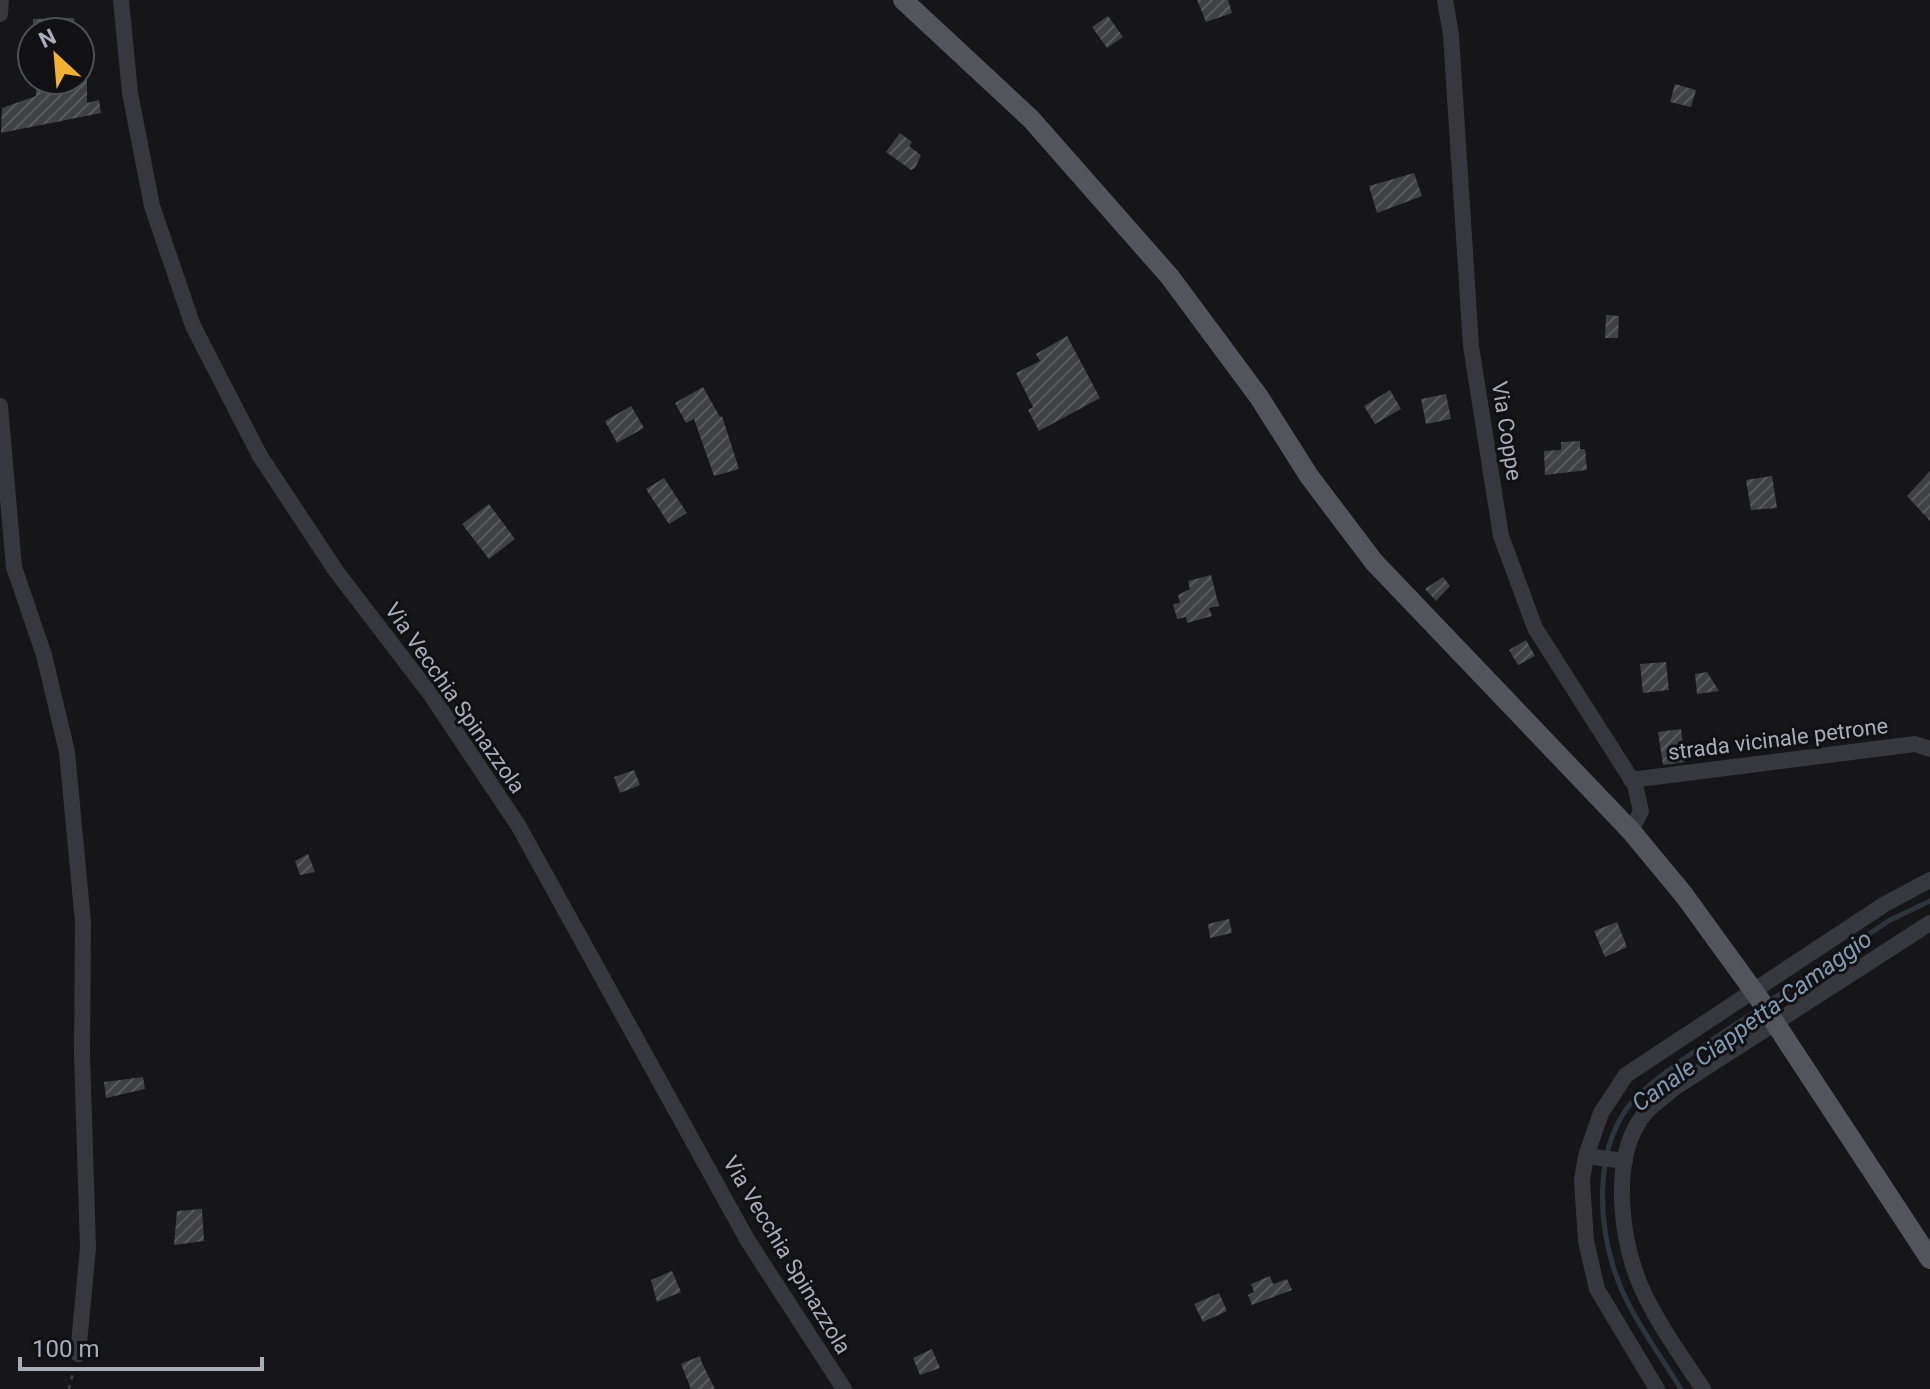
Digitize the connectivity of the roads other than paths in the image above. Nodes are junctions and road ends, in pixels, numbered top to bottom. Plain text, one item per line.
1 (1, 0) edge
2 (121, 0) edge
3 (903, 0) edge
4 (1445, 0) edge
5 (0, 14) edge
6 (0, 406) edge
7 (1930, 749) edge
8 (1631, 780) junction
9 (1631, 831) junction
10 (1930, 880) edge
11 (1930, 923) edge
12 (1756, 993) junction
13 (1773, 1019) junction
14 (1586, 1156) junction
15 (1625, 1161) junction
16 (1930, 1259) edge
17 (78, 1354) road end
18 (844, 1389) edge
19 (1657, 1389) edge
20 (1703, 1389) edge

1 - 5 street
2 - 18 street, Via Vecchia Spinazzola
3 - 9 main road
4 - 8 street, Via Coppe
6 - 17 street
7 - 8 street, strada vicinale petrone
8 - 9 street, Via Coppe
9 - 12 main road
10 - 12 street
11 - 13 street
12 - 13 main road
12 - 14 street
13 - 15 street
13 - 16 main road
14 - 15 street
14 - 19 street
15 - 20 street

